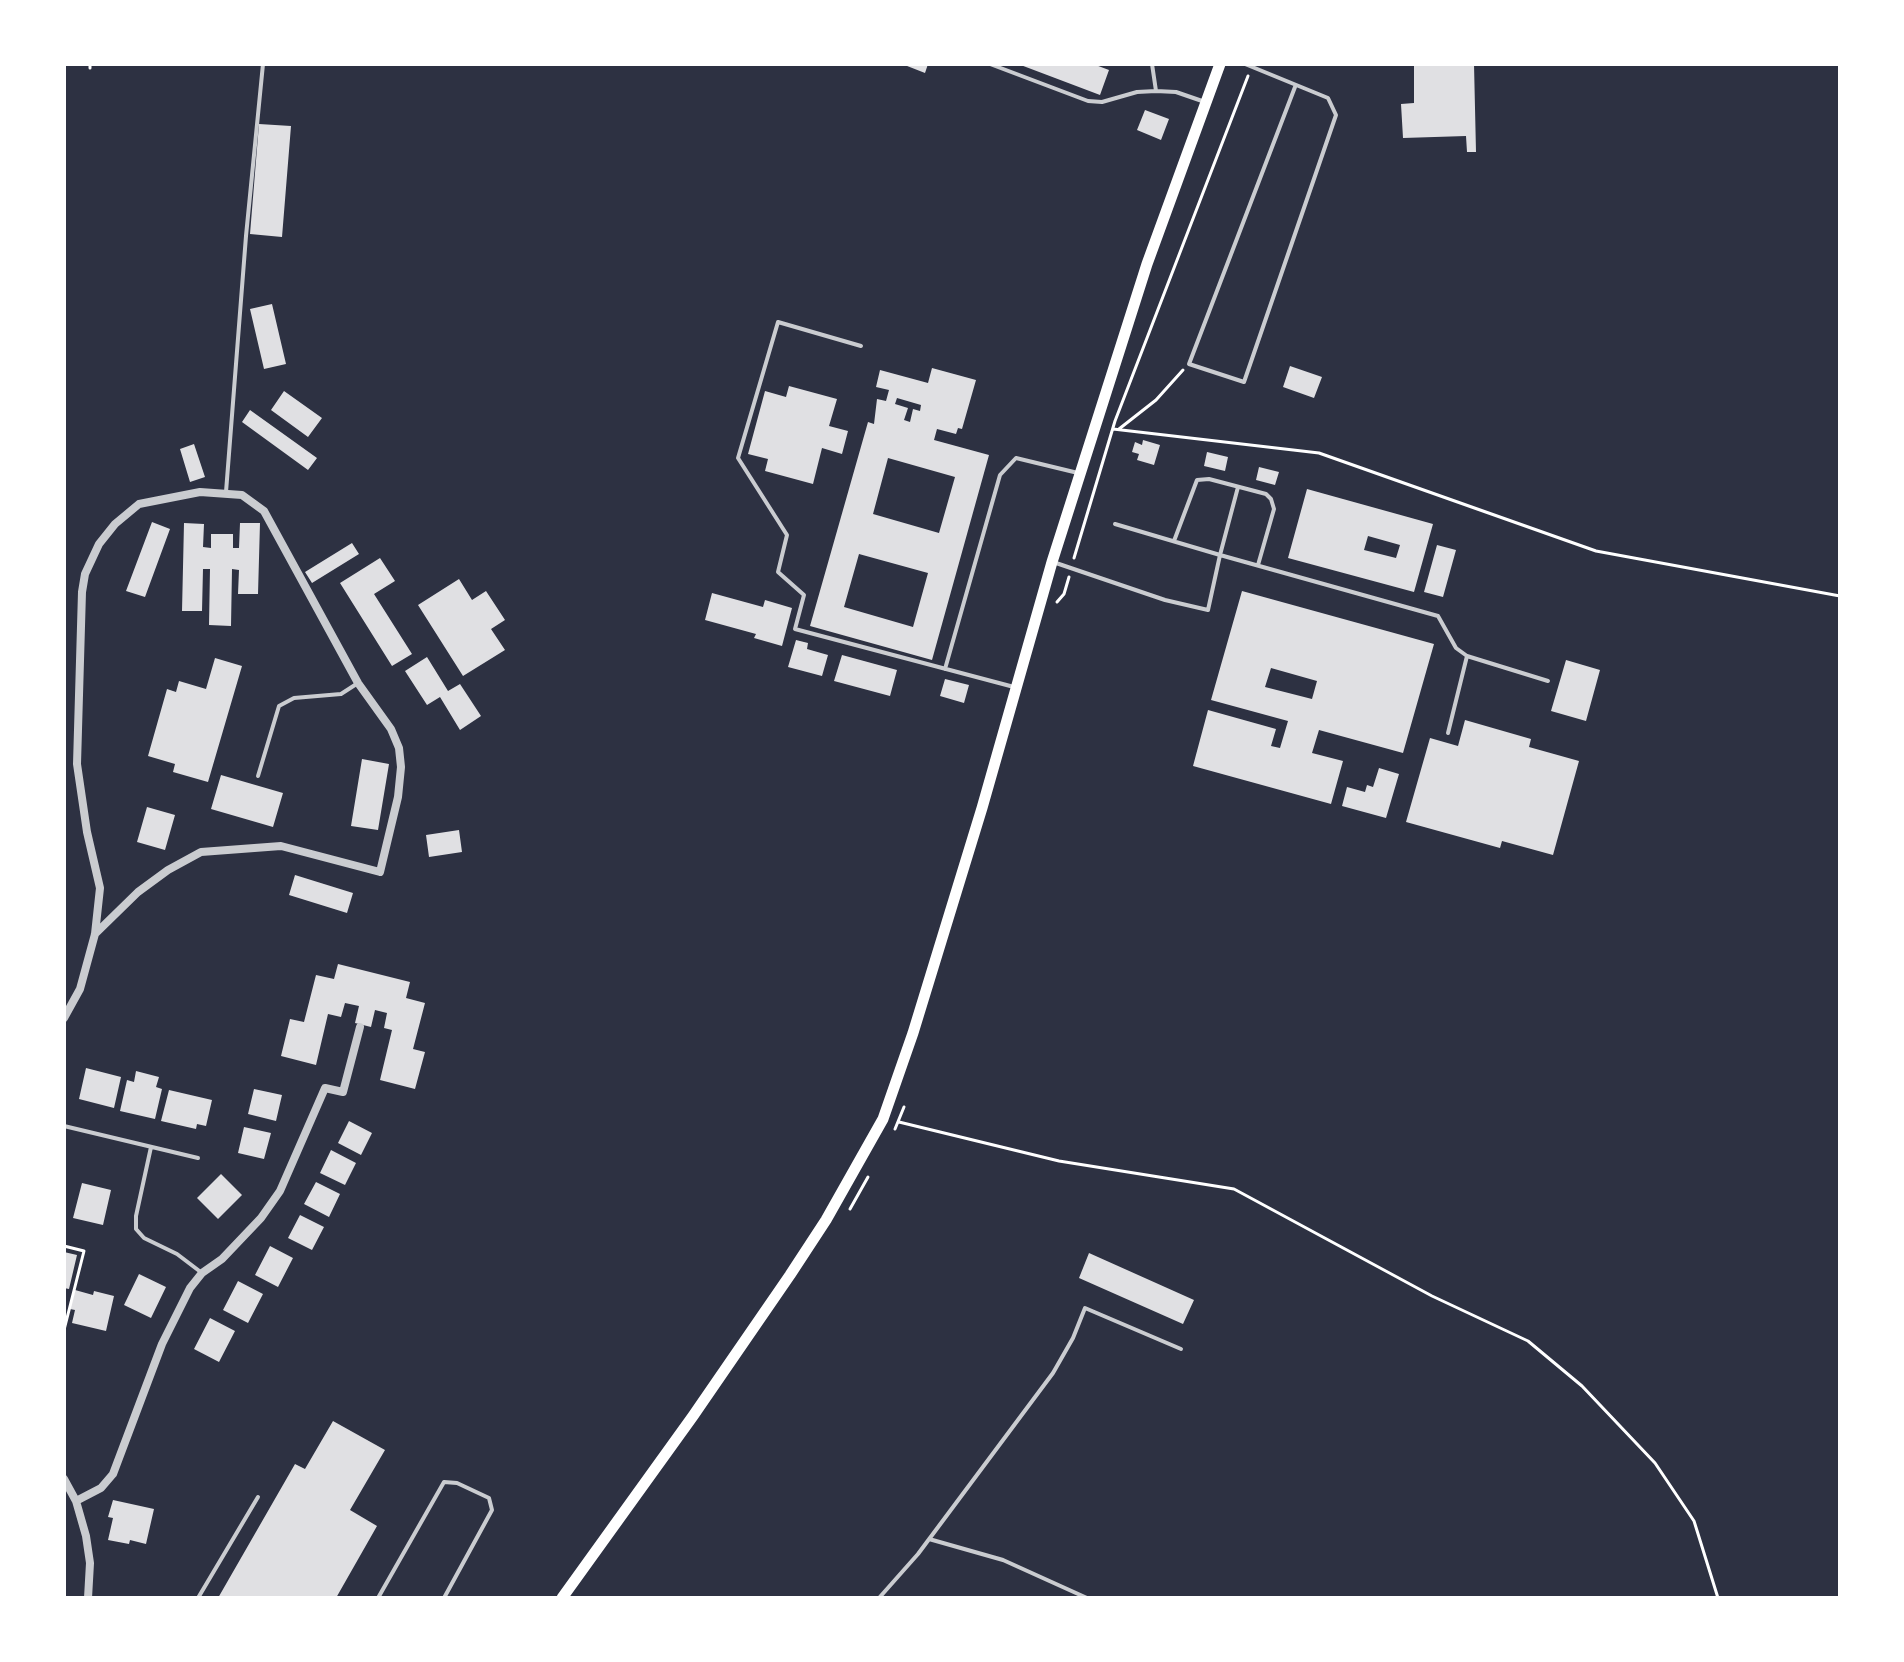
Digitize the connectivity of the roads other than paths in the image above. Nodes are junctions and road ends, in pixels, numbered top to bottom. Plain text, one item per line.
1 (263, 64) edge
2 (990, 64) edge
3 (1152, 64) edge
4 (1220, 64) edge
5 (1245, 64) edge
6 (1295, 87) junction
7 (1156, 91) junction
8 (1207, 102) junction
9 (861, 346) dead end
10 (1081, 474) junction
11 (1238, 487) junction
12 (226, 492) junction
13 (1115, 524) dead end
14 (1174, 541) junction
15 (1220, 555) junction
16 (1052, 562) junction
17 (1258, 565) junction
18 (1467, 656) junction
19 (945, 669) junction
20 (1548, 681) dead end
21 (358, 683) junction
22 (1016, 688) junction
23 (1448, 733) dead end
24 (258, 776) dead end
25 (95, 934) junction
26 (64, 1018) edge
27 (360, 1027) dead end
28 (64, 1126) edge
29 (151, 1147) junction
30 (198, 1158) dead end
31 (202, 1273) junction
32 (1181, 1349) dead end
33 (64, 1479) edge
34 (258, 1497) dead end
35 (76, 1501) junction
36 (929, 1539) junction
37 (88, 1598) edge
38 (198, 1598) edge
39 (378, 1598) edge
40 (444, 1598) edge
41 (562, 1598) edge
42 (879, 1598) edge
43 (1087, 1598) edge

1 - 12 lane
2 - 7 lane
3 - 7 lane
4 - 8 main road
5 - 6 lane
6 - 6 lane
7 - 8 lane
8 - 10 main road
9 - 19 lane
10 - 16 main road
10 - 19 lane
11 - 14 lane
11 - 15 lane
11 - 17 lane
12 - 21 street
12 - 25 street
13 - 14 lane
14 - 15 lane
15 - 16 lane
15 - 17 lane
16 - 22 main road
17 - 18 lane
18 - 20 lane
18 - 23 lane
19 - 22 lane
21 - 24 lane
21 - 25 street
22 - 41 main road
25 - 26 street
27 - 31 street
28 - 29 lane
29 - 30 lane
29 - 31 lane
31 - 35 street
32 - 36 lane
33 - 35 street
34 - 38 lane
35 - 37 street
36 - 42 lane
36 - 43 lane
39 - 40 lane

